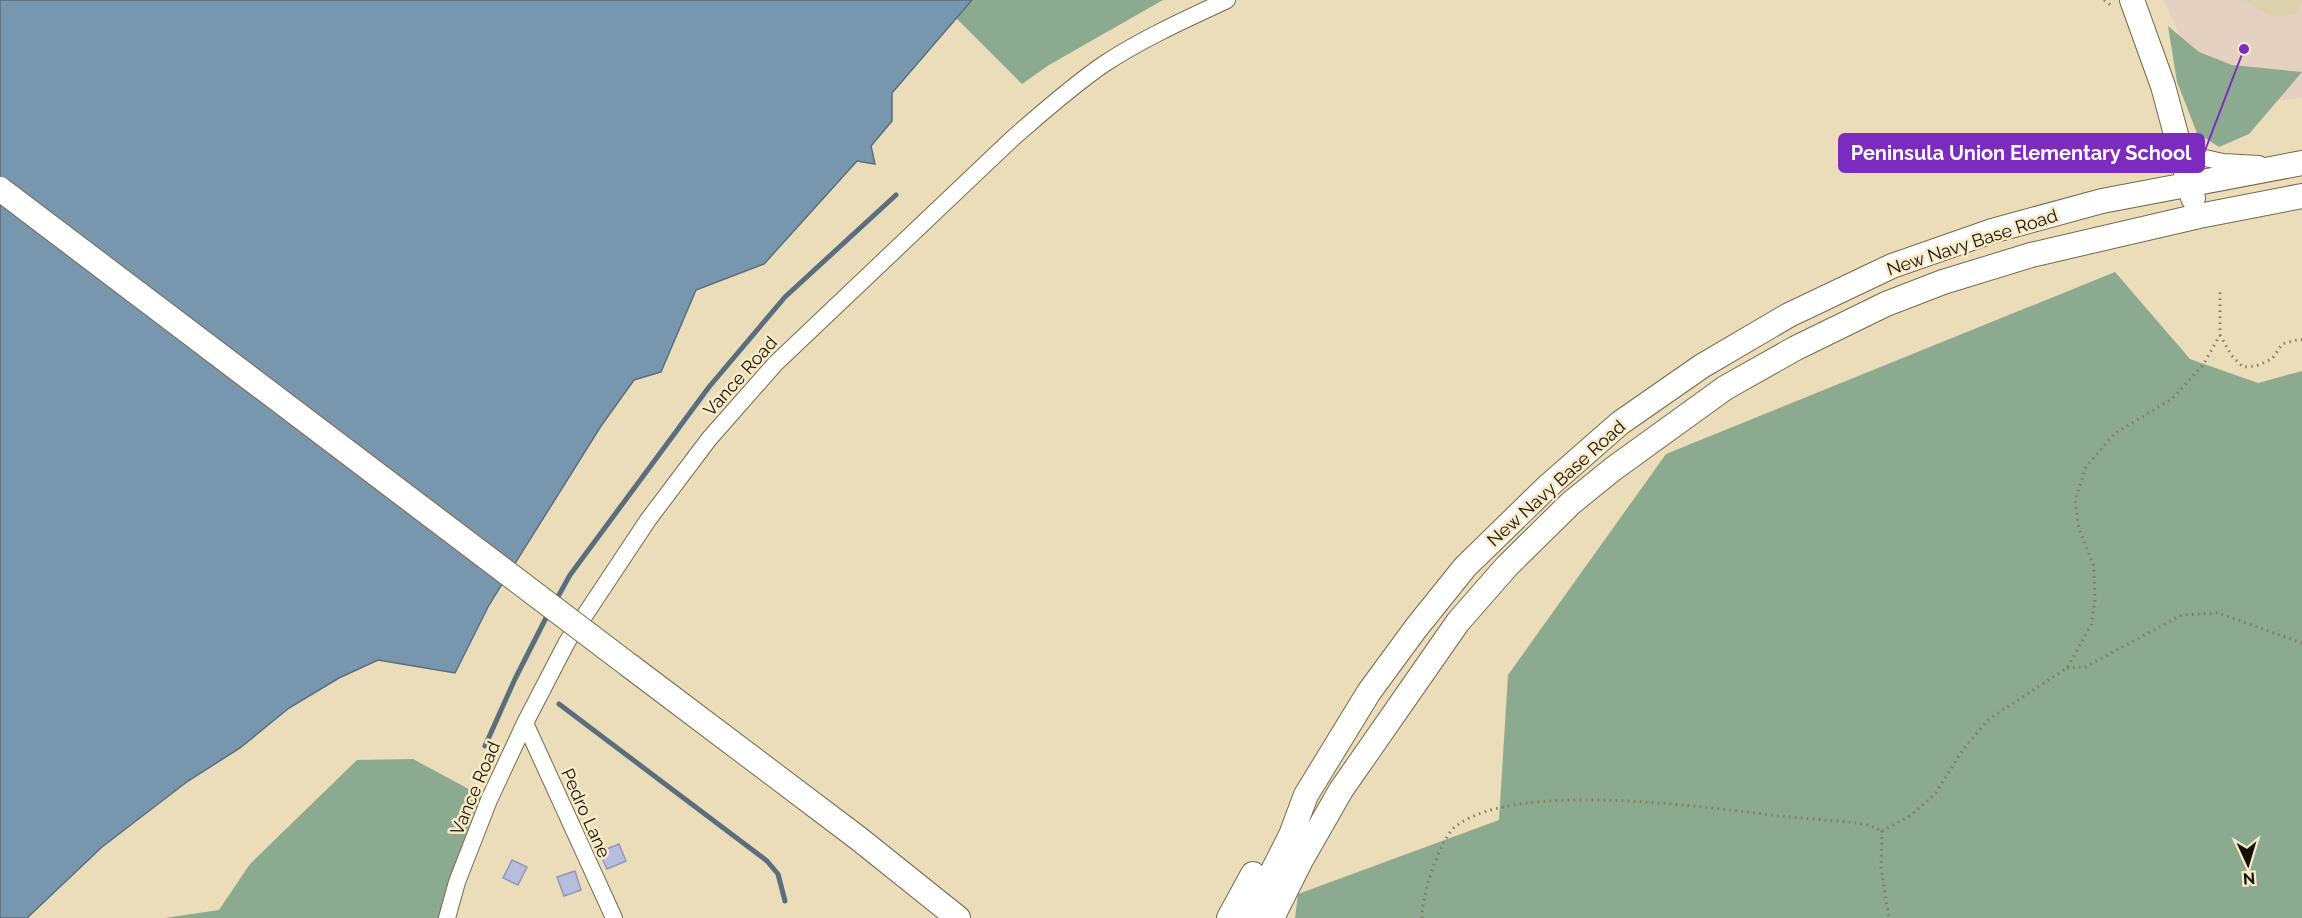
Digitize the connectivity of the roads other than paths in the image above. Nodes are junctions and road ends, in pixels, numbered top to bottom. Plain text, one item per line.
1 (1227, 0) edge
2 (2132, 0) edge
3 (2176, 140) junction
4 (2302, 163) edge
5 (2189, 185) junction
6 (0, 189) edge
7 (2302, 196) edge
8 (2199, 216) junction
9 (525, 723) junction
10 (1306, 795) junction
11 (447, 918) edge
12 (614, 918) edge
13 (958, 918) edge
14 (1229, 918) edge
15 (1249, 918) edge
16 (1272, 918) edge

1 - 9 street, Vance Road
2 - 3 main road
3 - 4 street
3 - 5 main road
4 - 5 main road, New Navy Base Road
5 - 8 main road
5 - 10 main road, New Navy Base Road
6 - 13 main road, bridge
7 - 8 main road, New Navy Base Road
8 - 16 main road, New Navy Base Road
9 - 11 street, Vance Road
9 - 12 street, Pedro Lane
10 - 14 main road
10 - 15 main road, New Navy Base Road

